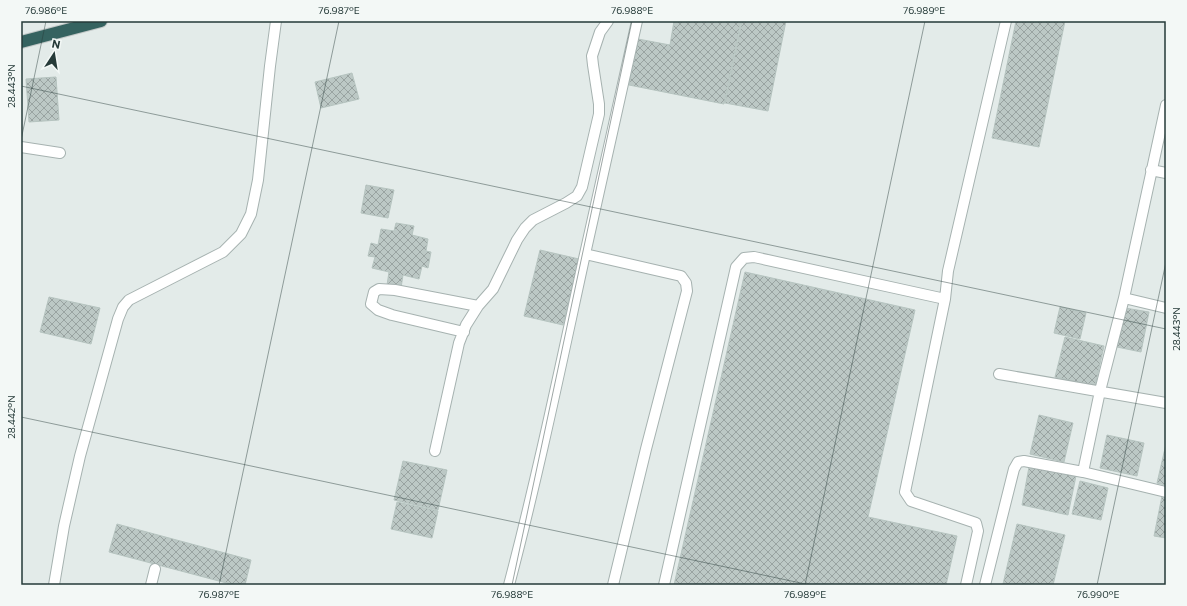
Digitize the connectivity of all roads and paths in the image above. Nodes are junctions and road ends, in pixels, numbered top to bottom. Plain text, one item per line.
1 (101, 21) edge
2 (276, 21) edge
3 (608, 21) edge
4 (637, 21) edge
5 (1006, 21) edge
6 (21, 42) edge
7 (1166, 106) edge
8 (21, 147) edge
9 (60, 153) dead end
10 (1151, 170) junction
11 (1166, 173) edge
12 (586, 254) junction
13 (1124, 298) junction
14 (945, 299) junction
15 (478, 306) junction
16 (1166, 308) edge
17 (464, 332) junction
18 (999, 374) dead end
19 (1100, 391) junction
20 (1166, 404) edge
21 (435, 451) dead end
22 (1083, 472) junction
23 (1166, 492) edge
24 (154, 569) dead end
25 (54, 585) edge
26 (151, 585) edge
27 (510, 585) edge
28 (613, 585) edge
29 (664, 585) edge
30 (966, 585) edge
31 (985, 585) edge

1 - 6 highway
2 - 25 lane
3 - 15 lane
4 - 12 lane
5 - 14 lane
7 - 10 lane
8 - 9 lane
10 - 11 lane
10 - 13 lane
12 - 27 lane
12 - 28 lane
13 - 16 lane
13 - 19 lane
14 - 29 lane
14 - 30 lane
15 - 17 lane
15 - 17 lane
17 - 21 lane
18 - 19 lane
19 - 20 lane
19 - 22 lane
22 - 23 lane
22 - 31 lane
24 - 26 lane

